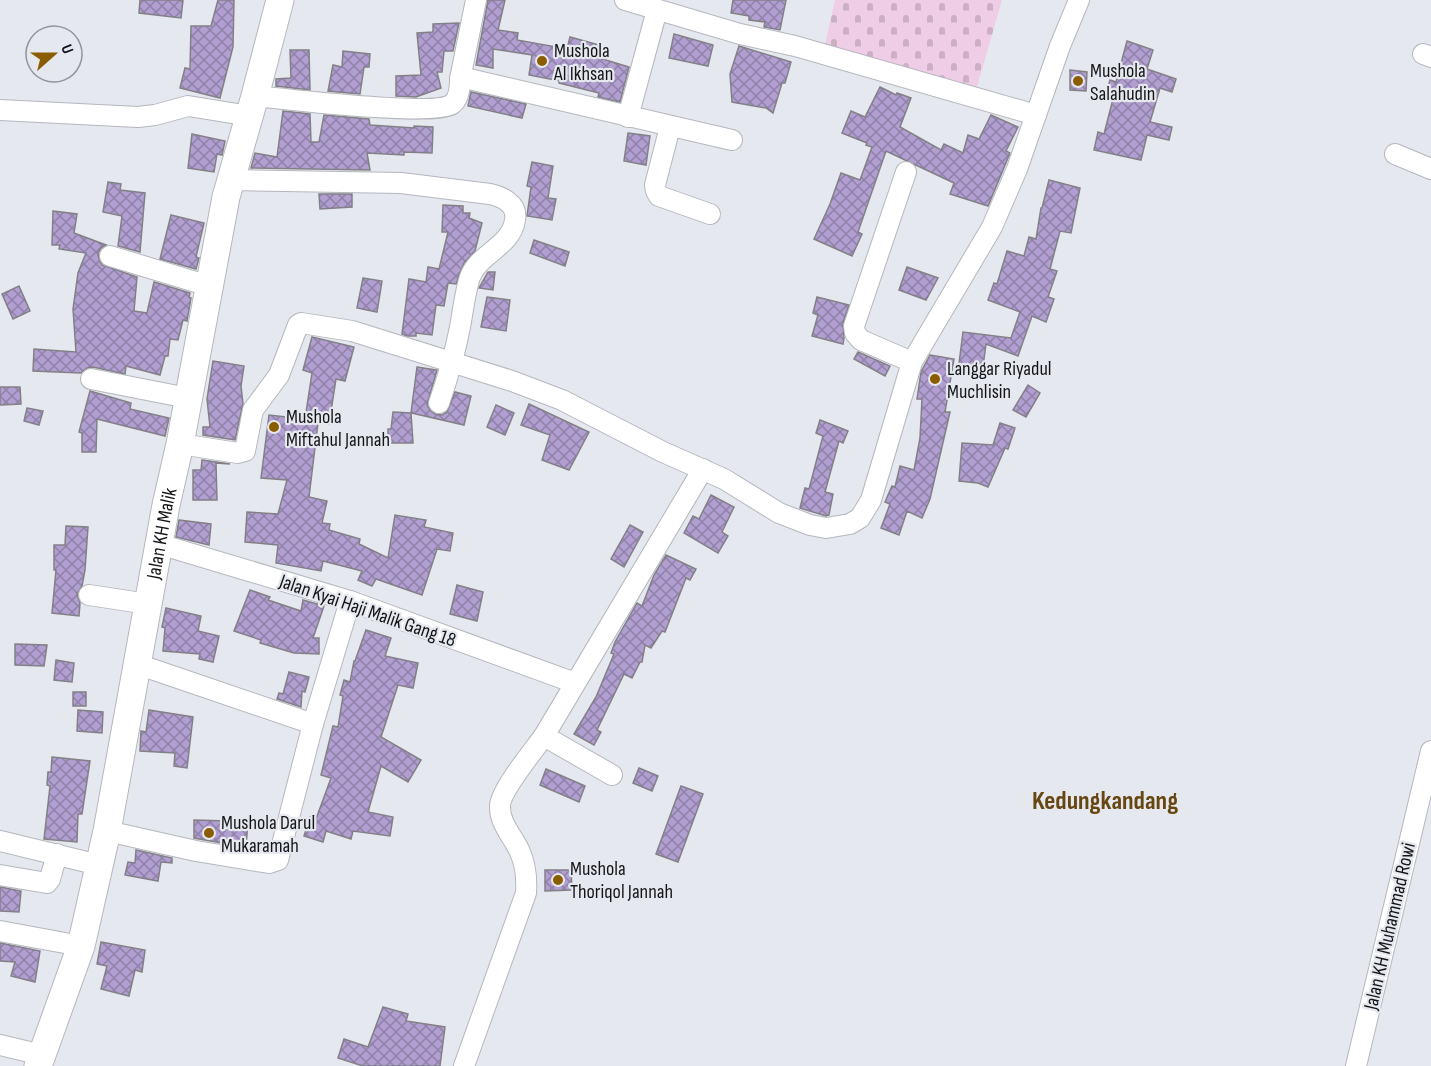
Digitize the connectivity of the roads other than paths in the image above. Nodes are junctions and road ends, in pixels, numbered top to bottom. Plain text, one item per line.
1 (280, 0) edge
2 (476, 0) edge
3 (625, 0) edge
4 (1079, 0) edge
5 (657, 10) junction
6 (460, 79) junction
7 (253, 106) junction
8 (0, 110) edge
9 (1036, 115) junction
10 (628, 117) junction
11 (670, 127) junction
12 (732, 140) dead end
13 (1395, 154) dead end
14 (1431, 169) edge
15 (906, 172) dead end
16 (231, 180) junction
17 (710, 214) dead end
18 (110, 256) dead end
19 (208, 286) junction
20 (912, 362) junction
21 (453, 363) junction
22 (91, 379) dead end
23 (188, 398) junction
24 (439, 403) dead end
25 (180, 444) junction
26 (703, 469) junction
27 (159, 544) junction
28 (89, 596) dead end
29 (350, 601) junction
30 (148, 604) junction
31 (137, 664) junction
32 (574, 683) junction
33 (314, 724) junction
34 (544, 736) junction
35 (1431, 751) edge
36 (612, 775) dead end
37 (106, 831) junction
38 (0, 841) edge
39 (57, 854) junction
40 (99, 866) junction
41 (0, 875) edge
42 (0, 931) edge
43 (81, 946) junction
44 (0, 1045) edge
45 (40, 1060) edge
46 (464, 1066) edge
47 (1356, 1066) edge

1 - 7 street, Jalan KH Malik
2 - 6 street
3 - 5 street
4 - 9 street
5 - 9 street
5 - 10 street
6 - 7 street
6 - 10 street
7 - 8 street
7 - 16 street, Jalan KH Malik
9 - 20 street
10 - 11 street
11 - 12 street
11 - 17 street
13 - 14 street
15 - 20 street
16 - 19 street, Jalan KH Malik
16 - 21 street
18 - 19 street
19 - 23 street, Jalan KH Malik
20 - 26 street
21 - 24 street
21 - 25 street
21 - 26 street
22 - 23 street
23 - 25 street, Jalan KH Malik
25 - 27 street, Jalan KH Malik
26 - 32 street
27 - 29 street, Jalan Kyai Haji Malik Gang 18
27 - 30 street, Jalan KH Malik
28 - 30 street
29 - 32 street, Jalan Kyai Haji Malik Gang 18
29 - 33 street
30 - 31 street, Jalan KH Malik
31 - 33 street
31 - 37 street, Jalan KH Malik
32 - 34 street
33 - 37 street
34 - 36 street
34 - 46 street
35 - 47 street, Jalan KH Muhammad Rowi
37 - 40 street, Jalan KH Malik
38 - 39 street
39 - 40 street
39 - 41 street
40 - 43 street, Jalan KH Malik
42 - 43 street
43 - 45 street, Jalan KH Malik
44 - 45 street

